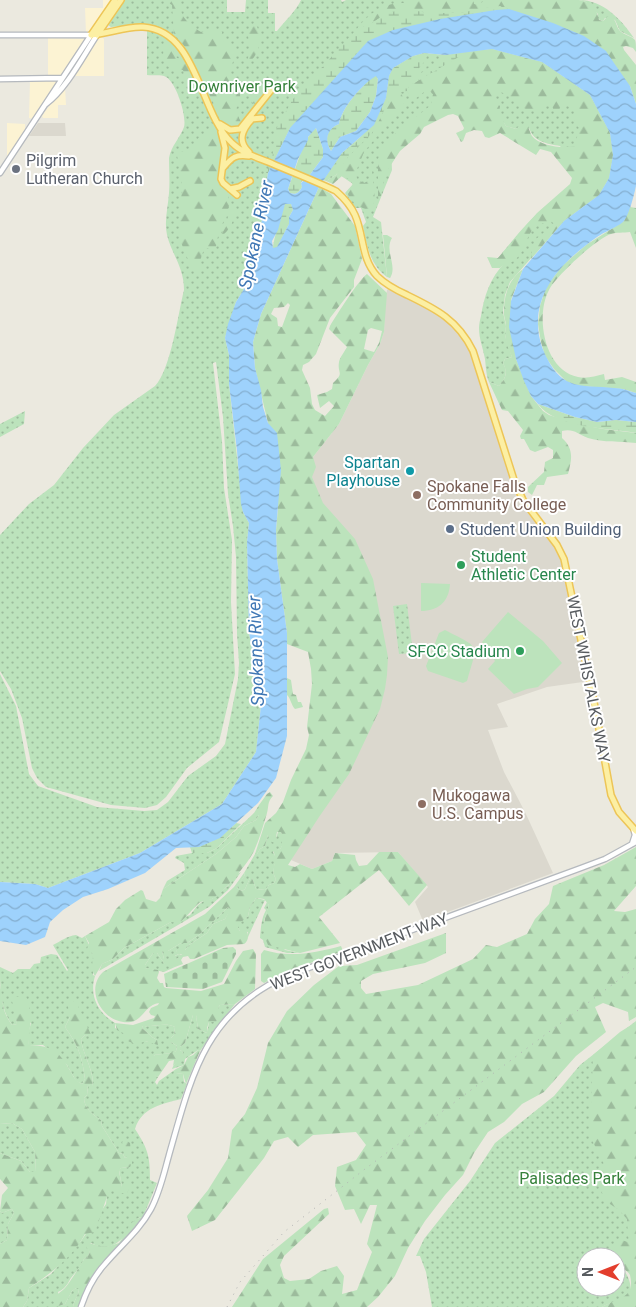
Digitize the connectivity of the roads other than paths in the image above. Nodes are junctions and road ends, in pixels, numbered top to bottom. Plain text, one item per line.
1 (115, 0) edge
2 (121, 0) edge
3 (107, 20) junction
4 (121, 30) junction
5 (0, 35) edge
6 (90, 35) junction
7 (97, 35) junction
8 (62, 78) junction
9 (69, 78) junction
10 (0, 79) edge
11 (272, 89) dead end
12 (45, 105) junction
13 (251, 116) junction
14 (216, 120) junction
15 (256, 157) junction
16 (221, 170) junction
17 (0, 173) edge
18 (250, 181) dead end
19 (230, 189) junction
20 (236, 195) dead end
21 (635, 829) edge
22 (634, 843) edge
23 (81, 1307) edge

1 - 6 main road
2 - 3 main road
3 - 4 main road
3 - 7 main road
4 - 7 main road
4 - 14 main road
5 - 6 main road
6 - 7 main road
6 - 8 main road
7 - 9 main road
8 - 9 main road
8 - 10 main road
8 - 12 main road
9 - 12 main road
11 - 13 main road
12 - 17 main road
13 - 14 main road
13 - 15 main road
14 - 15 main road
14 - 16 main road
15 - 16 main road
15 - 21 main road, WEST WHISTALKS WAY
16 - 19 main road
18 - 19 main road
19 - 20 main road
21 - 22 main road
22 - 23 main road, WEST GOVERNMENT WAY

